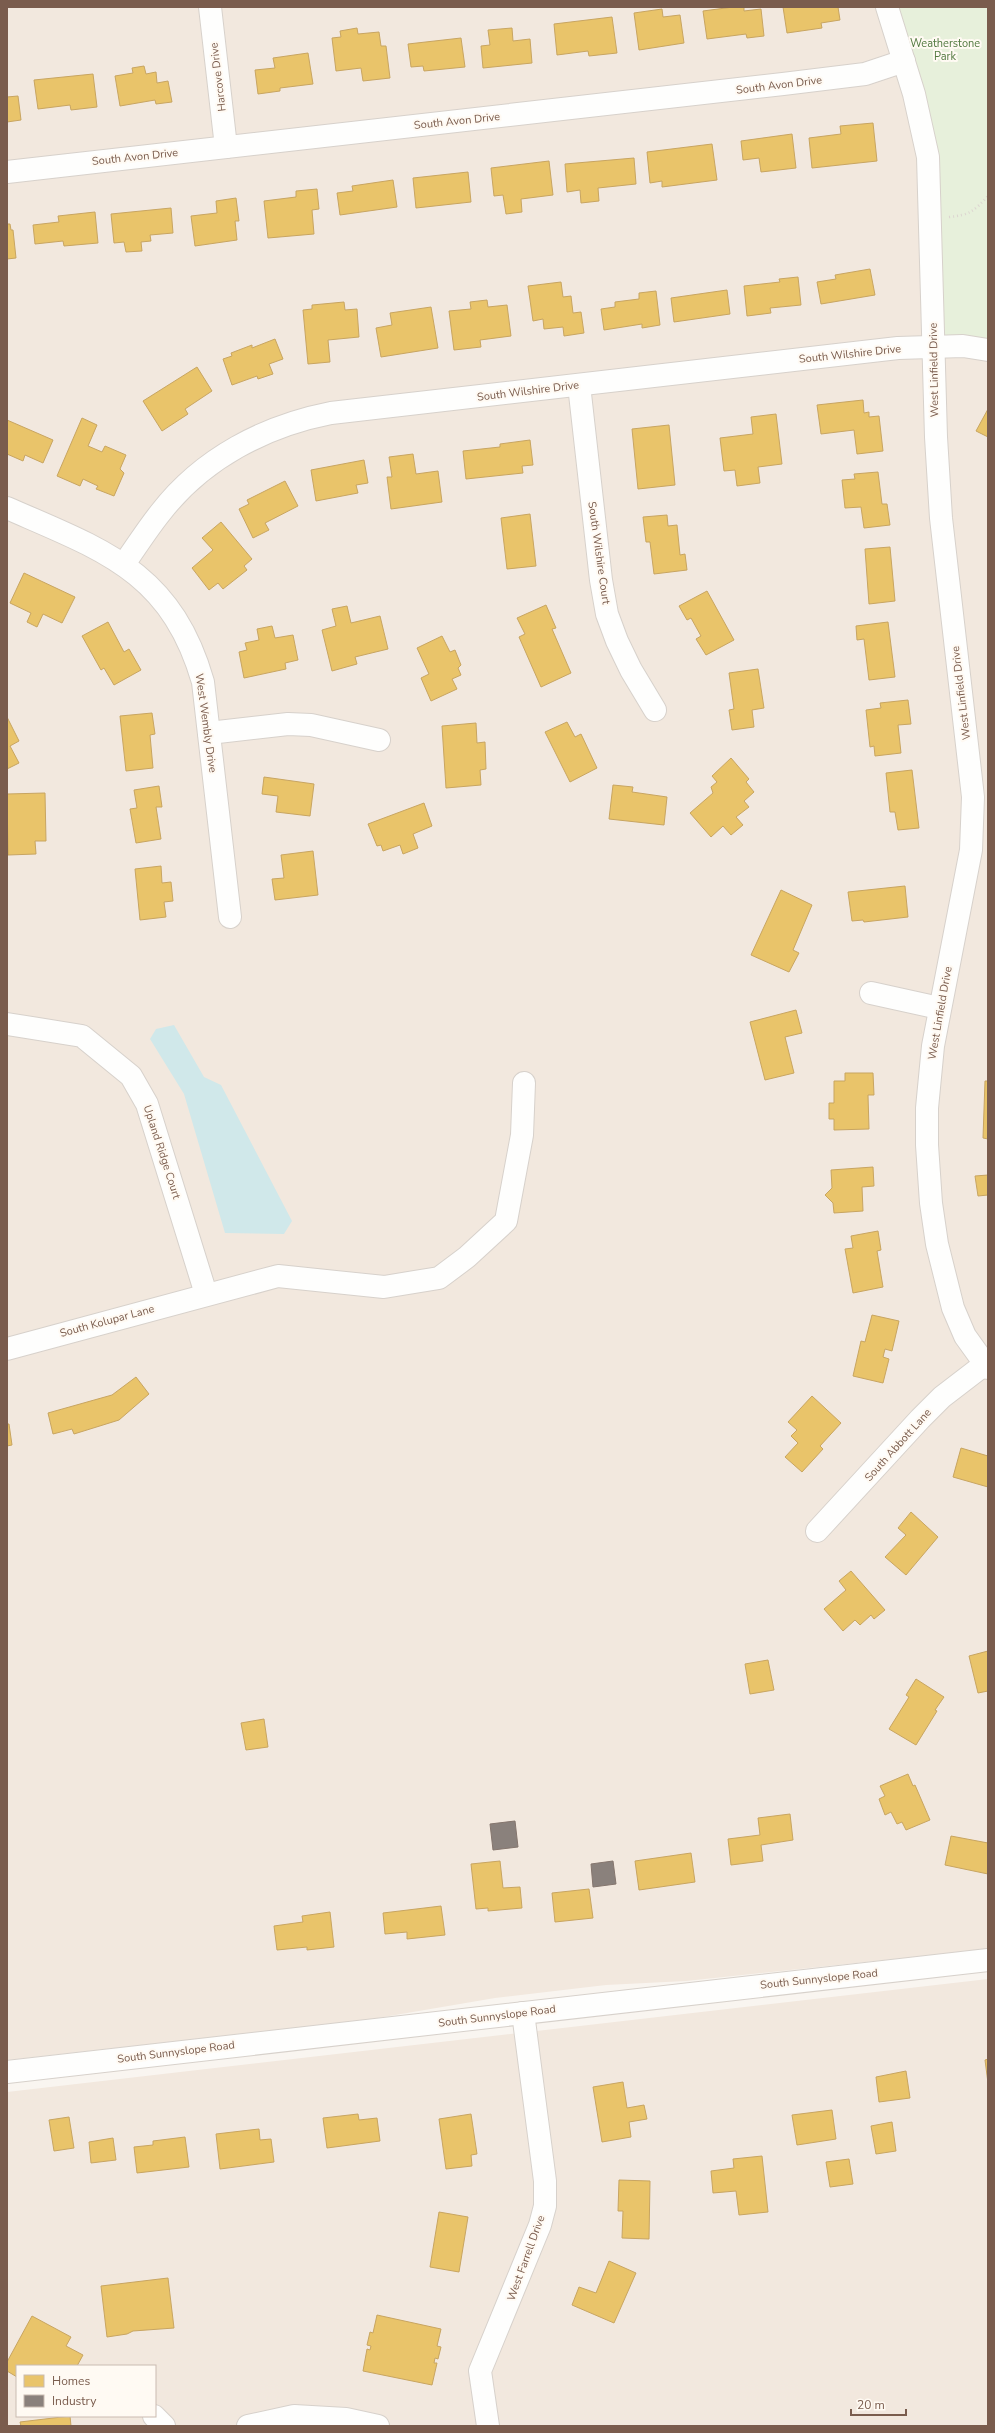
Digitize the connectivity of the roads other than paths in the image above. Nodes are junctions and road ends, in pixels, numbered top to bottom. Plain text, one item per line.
1 (210, 7) edge
2 (887, 7) edge
3 (904, 61) junction
4 (226, 147) junction
5 (7, 172) edge
6 (934, 345) junction
7 (988, 350) edge
8 (579, 385) junction
9 (7, 508) edge
10 (124, 564) junction
11 (655, 710) dead end
12 (209, 733) junction
13 (379, 740) dead end
14 (230, 917) dead end
15 (871, 993) dead end
16 (939, 1008) junction
17 (7, 1024) edge
18 (524, 1083) dead end
19 (206, 1294) junction
20 (7, 1349) edge
21 (986, 1366) edge
22 (817, 1531) dead end
23 (988, 1960) edge
24 (523, 2013) junction
25 (7, 2072) edge
26 (155, 2417) edge
27 (164, 2426) edge
28 (248, 2426) edge
29 (378, 2426) edge
30 (488, 2426) edge

1 - 4 street, Harcove Drive
2 - 3 street, West Linfield Drive
3 - 4 street, South Avon Drive
3 - 6 street, West Linfield Drive
4 - 5 street, South Avon Drive
6 - 7 street, South Wilshire Drive
6 - 8 street, South Wilshire Drive
6 - 16 street, West Linfield Drive
8 - 10 street, South Wilshire Drive
8 - 11 street, South Wilshire Court
9 - 10 street, West Wembly Drive
10 - 12 street, West Wembly Drive
12 - 13 street
12 - 14 street, West Wembly Drive
15 - 16 street
16 - 21 street, West Linfield Drive
17 - 19 street, Upland Ridge Court
18 - 19 street, South Kolupar Lane
19 - 20 street, South Kolupar Lane
21 - 22 street, South Abbott Lane
23 - 24 street, South Sunnyslope Road
24 - 25 street, South Sunnyslope Road
24 - 30 street, West Farrell Drive
26 - 27 street
28 - 29 street

